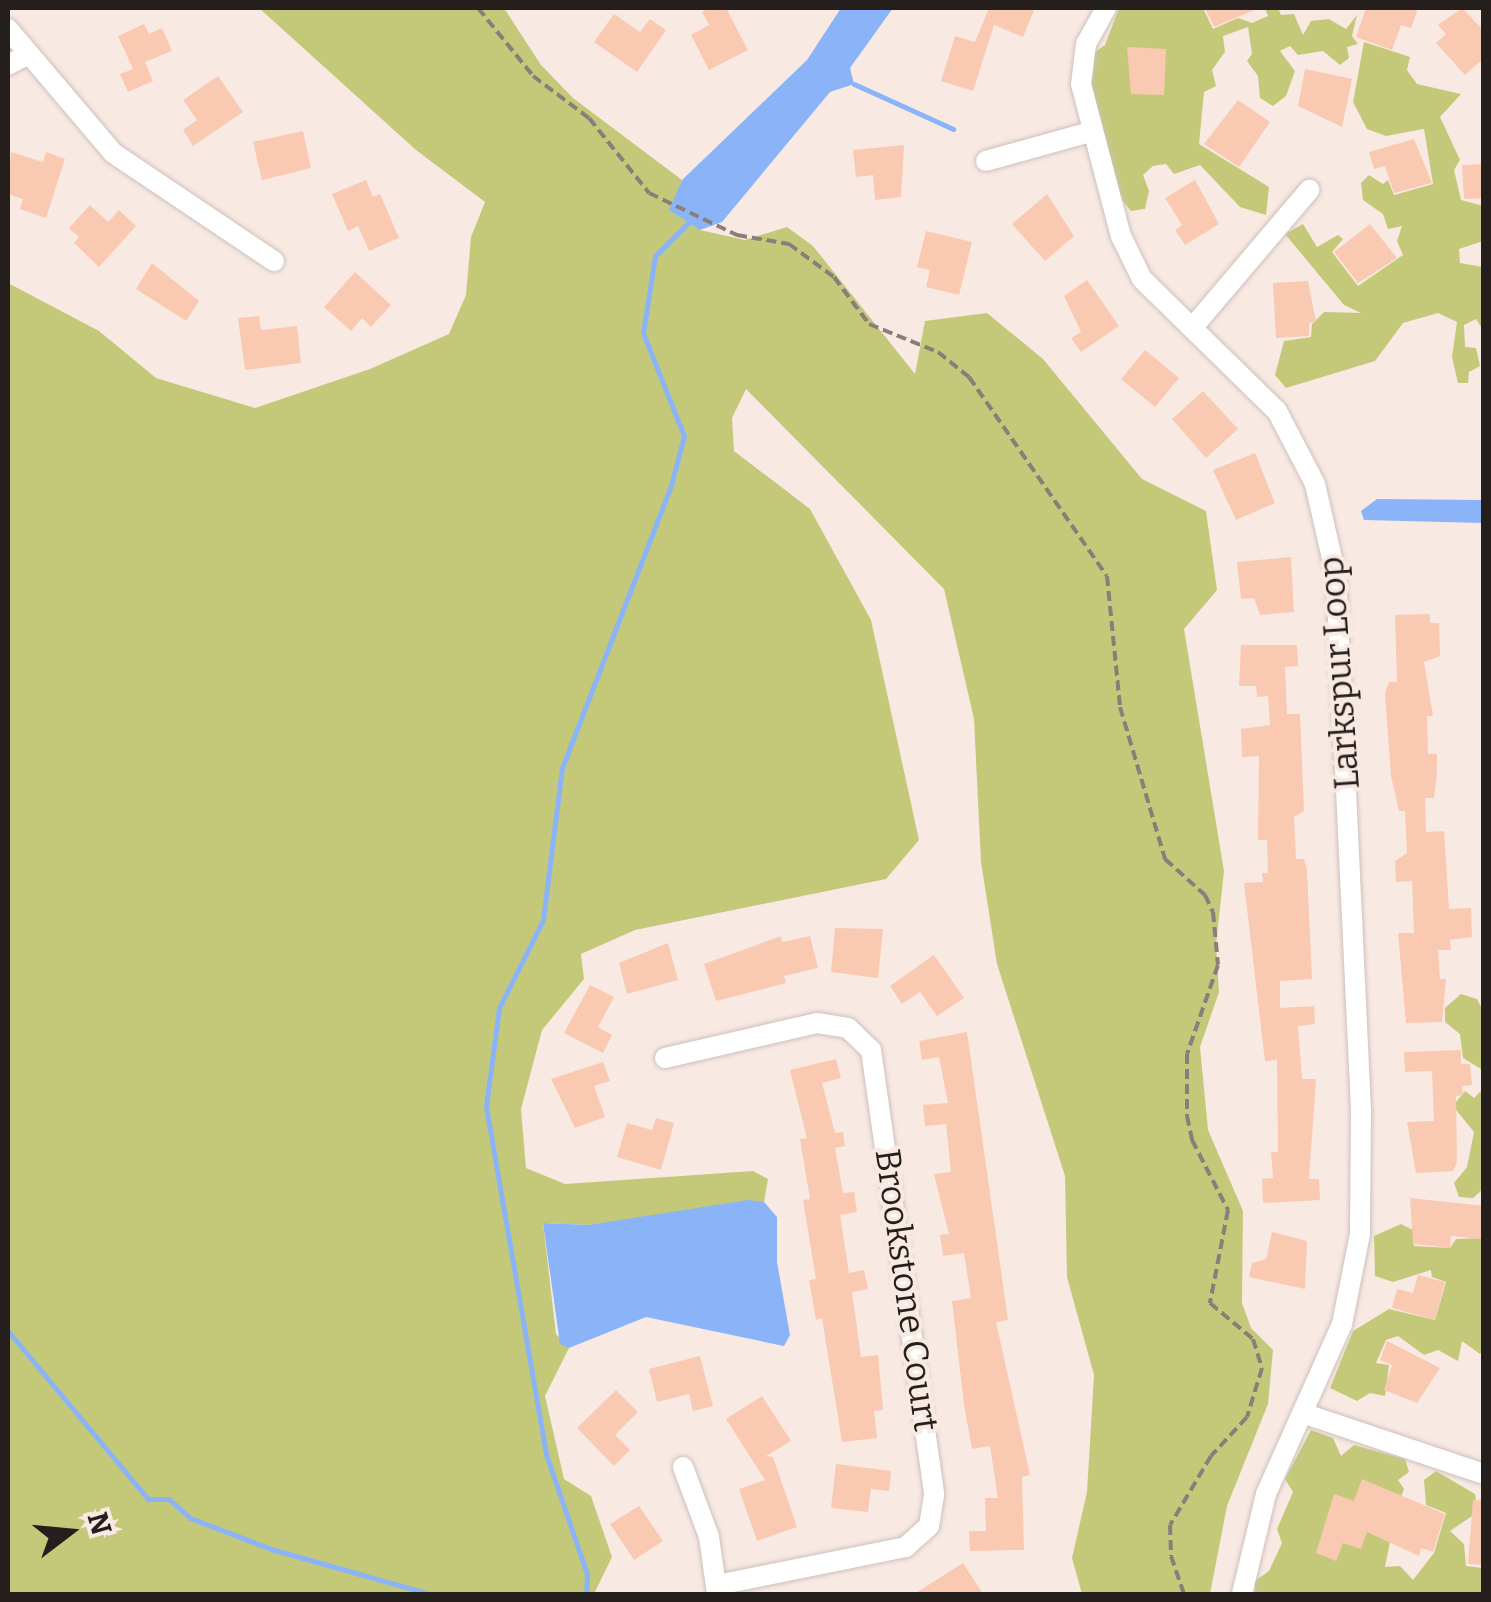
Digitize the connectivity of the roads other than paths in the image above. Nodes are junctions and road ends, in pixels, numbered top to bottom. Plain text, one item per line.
1 (1106, 8) edge
2 (8, 29) edge
3 (28, 55) junction
4 (8, 65) edge
5 (1090, 132) junction
6 (986, 160) dead end
7 (1309, 190) dead end
8 (274, 261) dead end
9 (1193, 328) junction
10 (665, 1058) dead end
11 (1305, 1414) junction
12 (683, 1466) dead end
13 (1484, 1474) edge
14 (717, 1590) edge
15 (1242, 1594) edge

1 - 5 street, Larkspur Loop
2 - 3 street
3 - 4 street
3 - 8 street
5 - 6 street
5 - 9 street, Larkspur Loop
7 - 9 street
9 - 11 street, Larkspur Loop
10 - 14 street, Brookstone Court
11 - 13 street
11 - 15 street, Larkspur Loop
12 - 14 street

